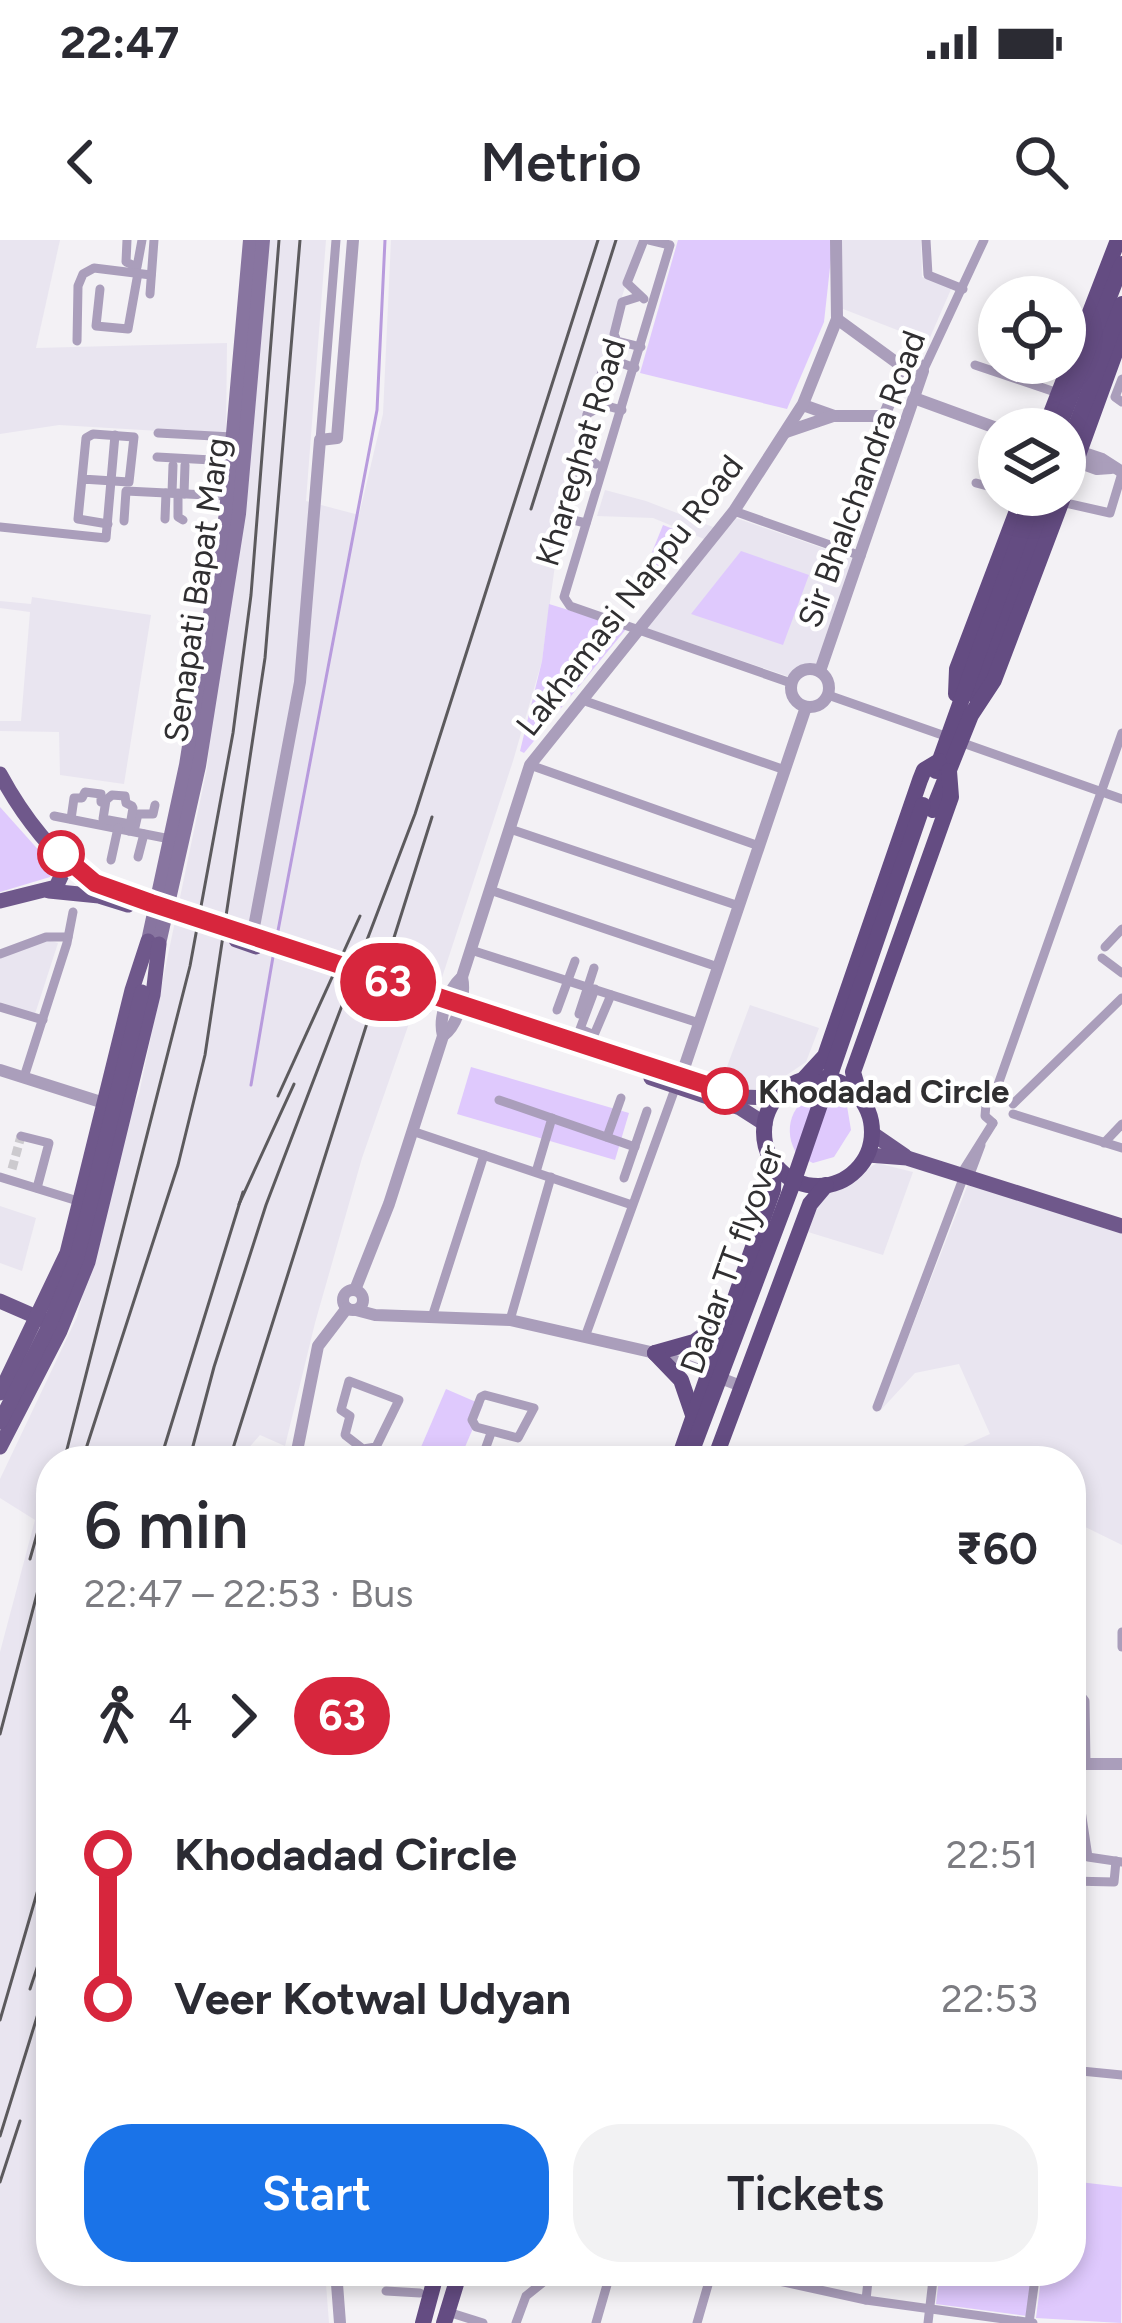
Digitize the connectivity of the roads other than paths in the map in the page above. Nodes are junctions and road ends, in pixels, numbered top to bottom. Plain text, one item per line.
1 (127, 240) edge
2 (142, 240) edge
3 (154, 240) edge
4 (250, 240) edge
5 (263, 240) edge
6 (336, 240) edge
7 (353, 240) edge
8 (646, 240) edge
9 (836, 240) edge
10 (926, 240) edge
11 (984, 240) edge
12 (1118, 240) edge
13 (671, 243) edge
14 (1122, 264) edge
15 (139, 273) junction
16 (151, 274) junction
17 (100, 289) dead end
18 (963, 289) junction
19 (150, 294) dead end
20 (638, 297) junction
21 (655, 302) junction
22 (1122, 304) edge
23 (837, 319) junction
24 (1122, 334) edge
25 (77, 340) dead end
26 (828, 341) junction
27 (866, 341) junction
28 (641, 347) junction
29 (975, 364) dead end
30 (635, 368) junction
31 (904, 368) junction
32 (923, 371) junction
33 (1118, 372) edge
34 (1058, 393) junction
35 (914, 398) junction
36 (1122, 402) edge
37 (604, 405) junction
38 (802, 405) junction
39 (1053, 408) edge
40 (1066, 408) edge
41 (1086, 408) edge
42 (622, 410) junction
43 (834, 416) junction
44 (884, 416) junction
45 (978, 421) edge
46 (905, 422) junction
47 (1086, 427) edge
48 (786, 432) junction
49 (158, 433) dead end
50 (116, 435) junction
51 (187, 435) junction
52 (232, 437) junction
53 (320, 440) junction
54 (1086, 456) edge
55 (157, 457) dead end
56 (230, 461) junction
57 (181, 463) junction
58 (591, 463) junction
59 (603, 466) junction
60 (1118, 471) edge
61 (82, 479) junction
62 (112, 482) junction
63 (175, 493) junction
64 (227, 496) junction
65 (95, 500) dead end
66 (111, 500) junction
67 (1086, 505) edge
68 (734, 511) junction
69 (1014, 516) edge
70 (1028, 516) edge
71 (1051, 516) edge
72 (1053, 516) edge
73 (165, 519) dead end
74 (183, 520) dead end
75 (124, 521) dead end
76 (586, 523) junction
77 (108, 524) junction
78 (0, 527) edge
79 (861, 556) junction
80 (638, 630) junction
81 (820, 671) junction
82 (976, 674) junction
83 (791, 683) junction
84 (828, 695) junction
85 (582, 700) junction
86 (806, 707) junction
87 (964, 714) junction
88 (1122, 733) edge
89 (954, 740) junction
90 (530, 765) junction
91 (944, 766) junction
92 (785, 770) junction
93 (0, 774) edge
94 (1101, 791) junction
95 (9, 799) edge
96 (1122, 799) edge
97 (155, 806) dead end
98 (928, 807) junction
99 (54, 816) dead end
100 (98, 818) dead end
101 (71, 819) junction
102 (510, 829) junction
103 (131, 830) junction
104 (170, 839) junction
105 (760, 846) junction
106 (61, 854) junction
107 (138, 856) dead end
108 (111, 860) dead end
109 (490, 890) junction
110 (49, 891) junction
111 (0, 902) edge
112 (739, 906) junction
113 (150, 907) junction
114 (73, 912) dead end
115 (1122, 929) edge
116 (68, 937) junction
117 (251, 941) junction
118 (153, 943) junction
119 (471, 950) junction
120 (0, 954) edge
121 (575, 962) dead end
122 (718, 967) junction
123 (594, 968) dead end
124 (1122, 973) edge
125 (569, 978) junction
126 (591, 986) junction
127 (611, 995) junction
128 (1122, 998) edge
129 (0, 1007) edge
130 (557, 1010) dead end
131 (578, 1018) dead end
132 (43, 1020) junction
133 (699, 1023) junction
134 (0, 1070) edge
135 (24, 1077) junction
136 (803, 1080) junction
137 (678, 1082) junction
138 (994, 1096) junction
139 (860, 1097) junction
140 (621, 1098) dead end
141 (776, 1098) junction
142 (499, 1100) dead end
143 (104, 1103) junction
144 (1013, 1109) junction
145 (647, 1111) dead end
146 (552, 1118) junction
147 (993, 1123) junction
148 (765, 1124) junction
149 (1122, 1124) edge
150 (412, 1131) junction
151 (873, 1134) junction
152 (21, 1136) dead end
153 (607, 1137) junction
154 (1104, 1143) junction
155 (635, 1147) junction
156 (1122, 1148) edge
157 (484, 1155) junction
158 (868, 1155) junction
159 (907, 1158) junction
160 (630, 1160) junction
161 (774, 1164) junction
162 (646, 1166) junction
163 (536, 1172) junction
164 (7, 1175) edge
165 (965, 1175) junction
166 (551, 1178) junction
167 (624, 1178) dead end
168 (826, 1185) junction
169 (37, 1188) junction
170 (80, 1202) junction
171 (632, 1204) junction
172 (101, 1208) junction
173 (1122, 1226) edge
174 (747, 1263) junction
175 (786, 1273) junction
176 (0, 1301) edge
177 (352, 1309) junction
178 (433, 1314) junction
179 (39, 1316) junction
180 (728, 1318) junction
181 (511, 1320) junction
182 (60, 1331) junction
183 (584, 1337) junction
184 (655, 1352) junction
185 (707, 1376) junction
186 (2, 1385) edge
187 (741, 1386) junction
188 (877, 1407) dead end
189 (694, 1416) junction
190 (0, 1422) edge
191 (491, 1433) junction
192 (300, 1446) edge
193 (360, 1446) edge
194 (376, 1446) edge
195 (486, 1446) edge
196 (683, 1446) edge
197 (694, 1446) edge
198 (705, 1446) edge
199 (719, 1446) edge
200 (0, 1447) edge
201 (1122, 1632) edge
202 (1122, 1647) edge
203 (1086, 1764) edge
204 (1122, 1764) edge
205 (1086, 1840) edge
206 (1119, 1861) edge
207 (1086, 1881) edge
208 (1086, 2071) edge
209 (1122, 2075) edge
210 (337, 2286) edge
211 (422, 2286) edge
212 (433, 2286) edge
213 (447, 2286) edge
214 (454, 2286) edge
215 (538, 2286) edge
216 (606, 2286) edge
217 (708, 2286) edge
218 (802, 2286) edge
219 (867, 2286) edge
220 (932, 2286) edge
221 (1035, 2286) edge
222 (386, 2291) dead end
223 (420, 2293) junction
224 (866, 2300) junction
225 (929, 2308) junction
226 (442, 2319) edge
227 (340, 2323) edge
228 (412, 2323) edge
229 (423, 2323) edge
230 (483, 2323) edge
231 (516, 2323) edge
232 (596, 2323) edge
233 (697, 2323) edge
234 (928, 2323) edge
235 (1031, 2323) edge

1 - 2 street
3 - 16 street
4 - 52 main road, Senapati Bapat Marg
5 - 118 main road, Senapati Bapat Marg
6 - 53 street
7 - 53 street
8 - 13 street, Khareghat Road
8 - 20 street
9 - 23 street, Lakhamasi Nappu Road
10 - 18 street
11 - 18 street, Sir Bhalchandra Road
12 - 34 highway
13 - 21 street, Khareghat Road
14 - 40 highway
15 - 16 street
15 - 17 street
15 - 25 street
16 - 19 street
18 - 32 street, Sir Bhalchandra Road
20 - 21 street
20 - 28 street
21 - 28 street, Khareghat Road
22 - 41 highway, bridge
23 - 26 street, Lakhamasi Nappu Road
23 - 27 street
24 - 33 highway
26 - 27 street
26 - 38 street, Lakhamasi Nappu Road
27 - 31 street
28 - 30 street, Khareghat Road
29 - 34 street
30 - 37 street
30 - 42 street, Khareghat Road
31 - 32 street
31 - 44 street
32 - 35 street, Sir Bhalchandra Road
33 - 36 street
33 - 47 highway
34 - 39 highway
35 - 45 street
35 - 46 street, Sir Bhalchandra Road
37 - 42 street
37 - 58 street
38 - 43 street
38 - 48 street, Lakhamasi Nappu Road
42 - 59 street, Khareghat Road
43 - 44 street
43 - 48 street
44 - 46 street
46 - 79 street, Sir Bhalchandra Road
48 - 68 street, Lakhamasi Nappu Road
49 - 51 street
50 - 61 street
50 - 62 street
50 - 62 street
51 - 52 street
51 - 57 street
52 - 56 main road, Senapati Bapat Marg
53 - 117 street
54 - 60 street
55 - 57 street
56 - 57 street
56 - 64 main road, Senapati Bapat Marg
57 - 63 street
58 - 59 street
58 - 76 street
59 - 76 street, Khareghat Road
60 - 67 street
61 - 62 street
61 - 77 street
62 - 66 street
63 - 64 street
63 - 73 street
63 - 74 street
63 - 75 street
64 - 104 main road, Senapati Bapat Marg
65 - 66 street
66 - 77 street
68 - 79 street
68 - 80 street, Lakhamasi Nappu Road
69 - 87 highway
70 - 82 highway
71 - 82 highway
72 - 87 highway
76 - 80 street, Khareghat Road
77 - 78 street
79 - 81 street, Sir Bhalchandra Road
80 - 83 street, Khareghat Road
80 - 85 street, Lakhamasi Nappu Road
81 - 83 street
81 - 84 street
82 - 87 highway
83 - 86 street
84 - 86 street
84 - 89 street
85 - 90 street, Lakhamasi Nappu Road
85 - 92 street
86 - 92 street
87 - 89 highway
88 - 94 street
89 - 91 highway
89 - 94 street
90 - 102 street, Lakhamasi Nappu Road
90 - 105 street
91 - 98 highway
91 - 136 highway
91 - 139 highway
92 - 105 street
93 - 95 main road
94 - 96 street
94 - 138 street
95 - 106 main road
97 - 103 street
98 - 197 highway, Dadar TT flyover, bridge
98 - 198 highway, Dadar TT flyover
99 - 101 street
100 - 101 street
101 - 103 street
102 - 109 street, Lakhamasi Nappu Road
102 - 112 street
103 - 104 street
103 - 107 street
103 - 108 street
104 - 118 main road, Senapati Bapat Marg
105 - 112 street
106 - 110 main road
106 - 113 main road
109 - 119 street, Lakhamasi Nappu Road
109 - 122 street
110 - 111 main road
110 - 113 main road
112 - 122 street
113 - 117 main road, bridge
114 - 116 street
115 - 124 street
116 - 120 street
116 - 132 street
117 - 137 main road, bridge
118 - 143 main road
118 - 172 main road
118 - 190 main road, bridge
119 - 125 street
119 - 150 street, Lakhamasi Nappu Road
121 - 125 street
122 - 133 street
123 - 126 street
125 - 126 street
125 - 130 street
126 - 127 street
126 - 127 street
126 - 131 street
127 - 133 street
128 - 144 street
129 - 132 street
132 - 135 street
133 - 137 street
134 - 135 street
135 - 143 street
136 - 139 highway
136 - 141 highway
137 - 141 main road
137 - 148 main road
137 - 162 street
138 - 144 street
138 - 147 street
139 - 151 highway
140 - 153 street
141 - 148 highway
142 - 146 street
143 - 170 main road
144 - 147 street
144 - 154 street
145 - 155 street
146 - 153 street
146 - 163 street
147 - 165 street
148 - 161 highway
149 - 154 street
150 - 157 street
150 - 177 street, Lakhamasi Nappu Road
151 - 158 highway
151 - 159 main road
152 - 169 street
153 - 155 street
154 - 156 street
155 - 160 street
157 - 163 street
157 - 178 street
158 - 159 main road
158 - 168 highway
159 - 165 main road
160 - 162 street
160 - 167 street
161 - 168 highway
161 - 174 highway
162 - 171 street
163 - 166 street
164 - 169 street
165 - 173 main road
165 - 188 street
166 - 171 street
166 - 181 street
168 - 175 highway
169 - 170 street
170 - 172 street
170 - 179 main road
171 - 183 street
172 - 182 main road
174 - 175 highway
174 - 180 highway
175 - 187 highway
176 - 179 main road
177 - 178 street
177 - 192 street
178 - 181 street
179 - 182 main road
179 - 186 main road
180 - 184 highway
180 - 185 highway
181 - 183 street
182 - 200 main road
183 - 184 street
184 - 185 street
184 - 189 highway
185 - 187 street
185 - 189 highway
187 - 199 highway
189 - 196 highway
191 - 191 street
191 - 195 street
193 - 194 street
201 - 202 street
203 - 204 street
205 - 206 street
206 - 207 street
208 - 209 street
210 - 227 street
211 - 223 highway
212 - 229 highway
213 - 226 highway
214 - 226 highway
215 - 231 street
216 - 232 street
217 - 233 street
218 - 224 street
219 - 224 street
220 - 225 street
221 - 235 street
222 - 223 street
223 - 228 highway
224 - 225 street
225 - 234 street
225 - 235 street
226 - 230 street

